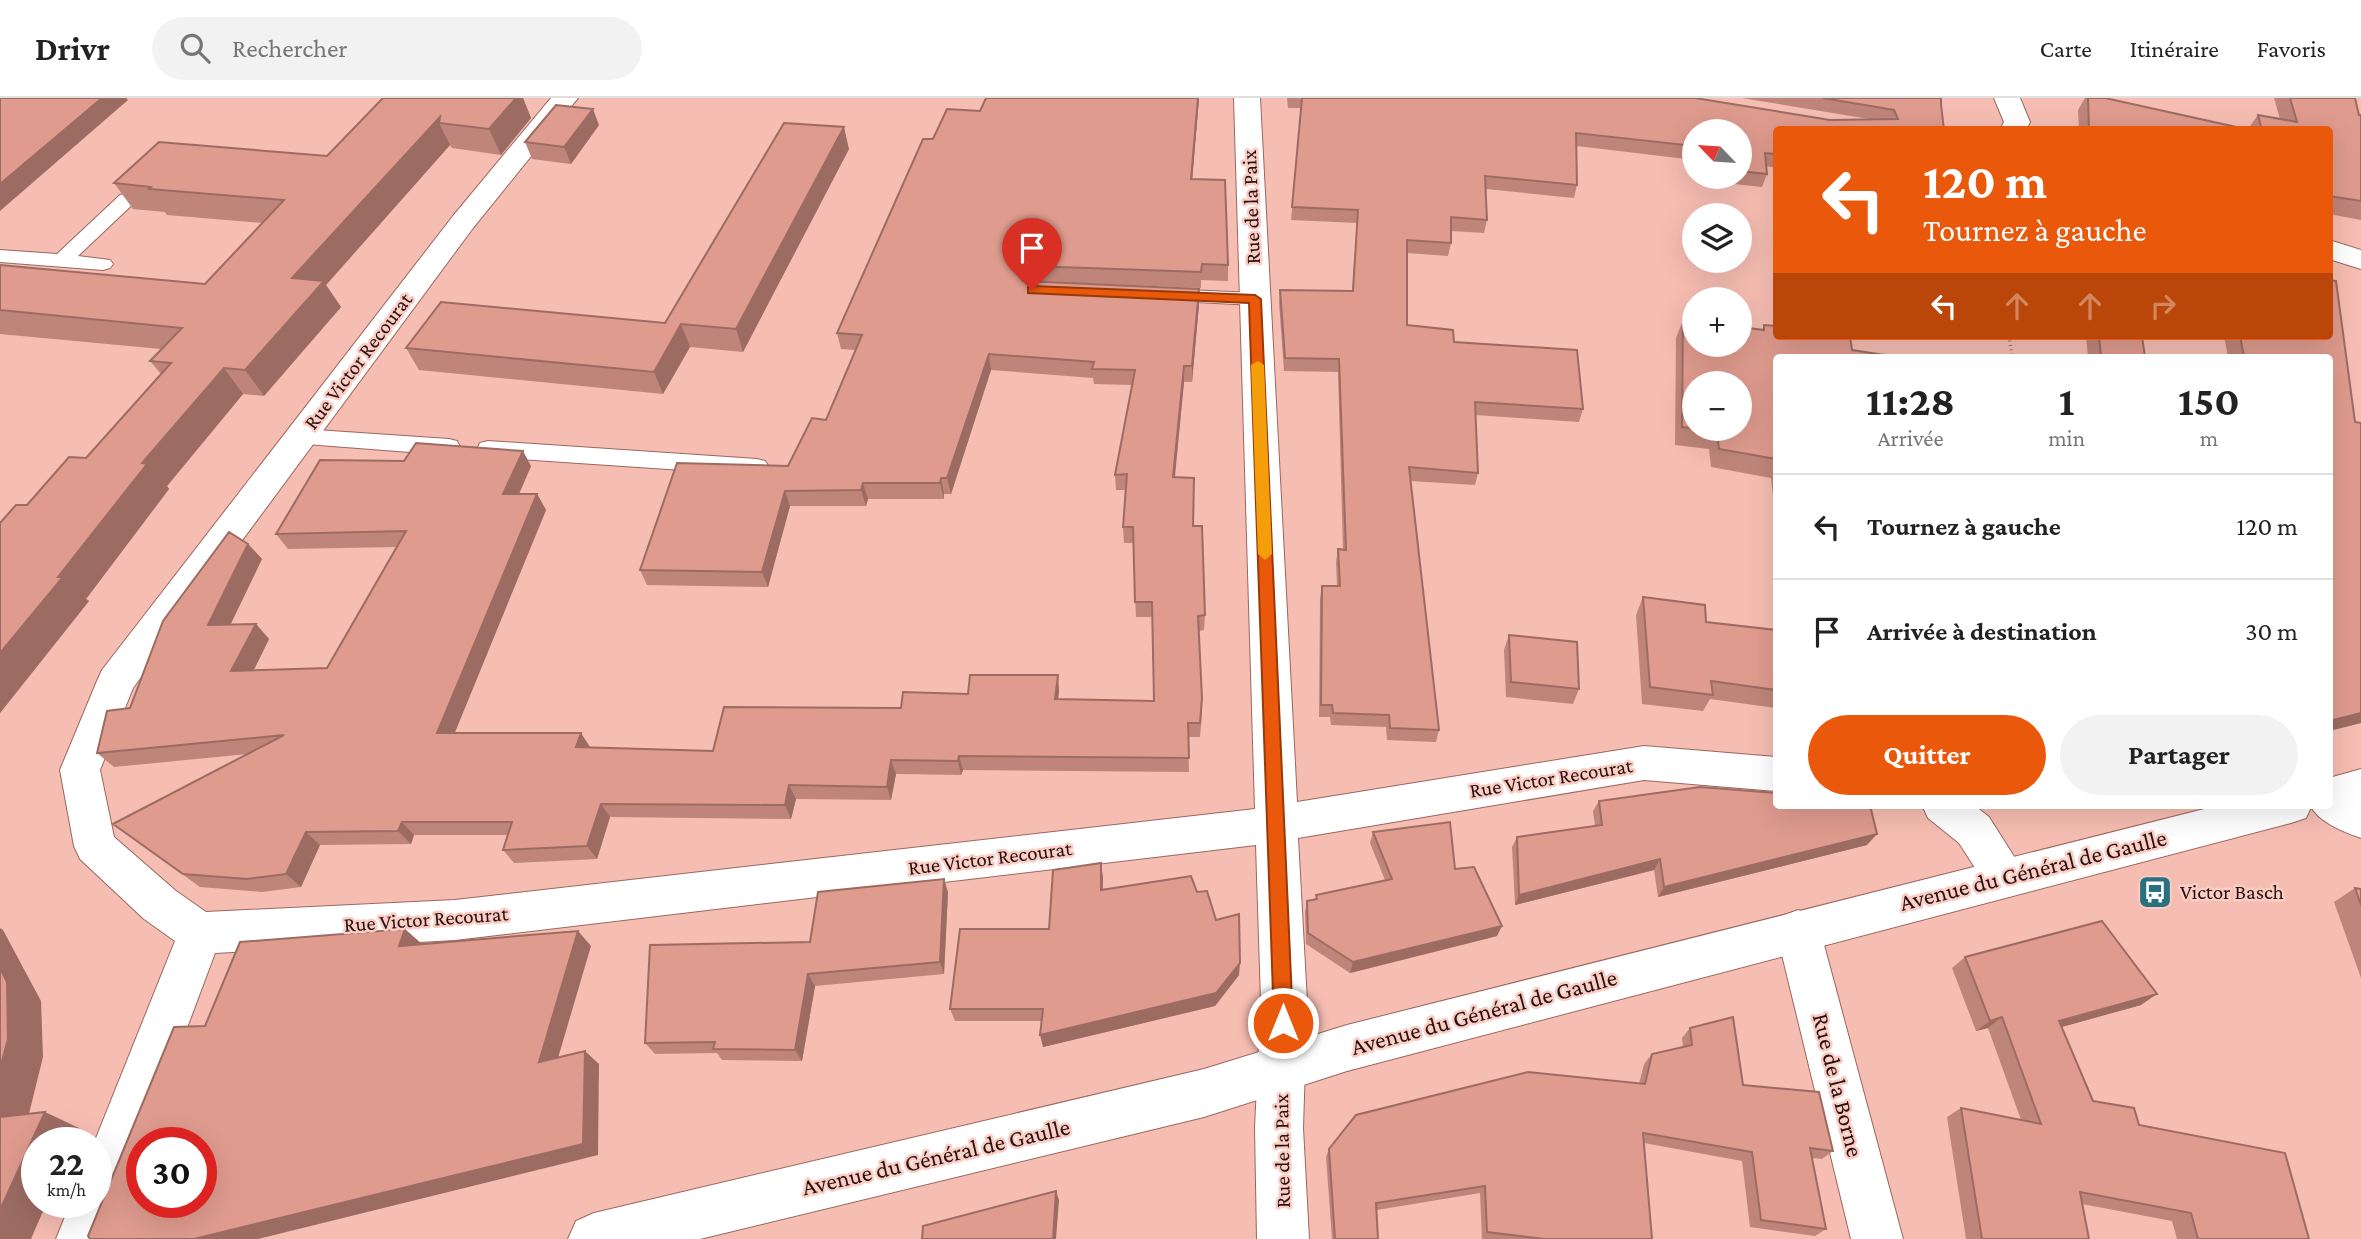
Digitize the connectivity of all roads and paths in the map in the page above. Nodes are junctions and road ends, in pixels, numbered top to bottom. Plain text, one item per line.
1 (565, 98) edge
2 (1247, 98) edge
3 (2007, 98) edge
4 (2015, 126) edge
5 (127, 199) edge
6 (2333, 250) edge
7 (0, 256) edge
8 (2361, 260) edge
9 (61, 261) junction
10 (103, 264) dead end
11 (1143, 294) edge
12 (1255, 299) junction
13 (301, 437) junction
14 (765, 467) edge
15 (1773, 774) edge
16 (2361, 788) edge
17 (2333, 797) edge
18 (2333, 801) edge
19 (1948, 809) edge
20 (2275, 809) edge
21 (2361, 820) edge
22 (1275, 825) junction
23 (2005, 877) junction
24 (1798, 930) junction
25 (200, 933) junction
26 (1282, 1067) junction
27 (112, 1161) edge
28 (90, 1218) edge
29 (82, 1239) edge
30 (594, 1239) edge
31 (1283, 1239) edge
32 (1877, 1239) edge

1 - 13 street, Rue Victor Recourat
2 - 12 street, Rue de la Paix
3 - 4 street
5 - 9 lane
6 - 8 street
7 - 9 lane
9 - 10 lane
11 - 12 lane
12 - 22 street, Rue de la Paix
13 - 14 lane
13 - 25 street, Rue Victor Recourat
15 - 22 street, Rue Victor Recourat
16 - 17 street
18 - 21 street
19 - 23 street
20 - 23 street, Avenue du Général de Gaulle
22 - 25 street, Rue Victor Recourat
22 - 26 street, Rue de la Paix
23 - 24 street, Avenue du Général de Gaulle
24 - 26 street, Avenue du Général de Gaulle
24 - 32 street, Rue de la Borne
25 - 27 street
26 - 30 street, Avenue du Général de Gaulle
26 - 31 street, Rue de la Paix
28 - 29 street

